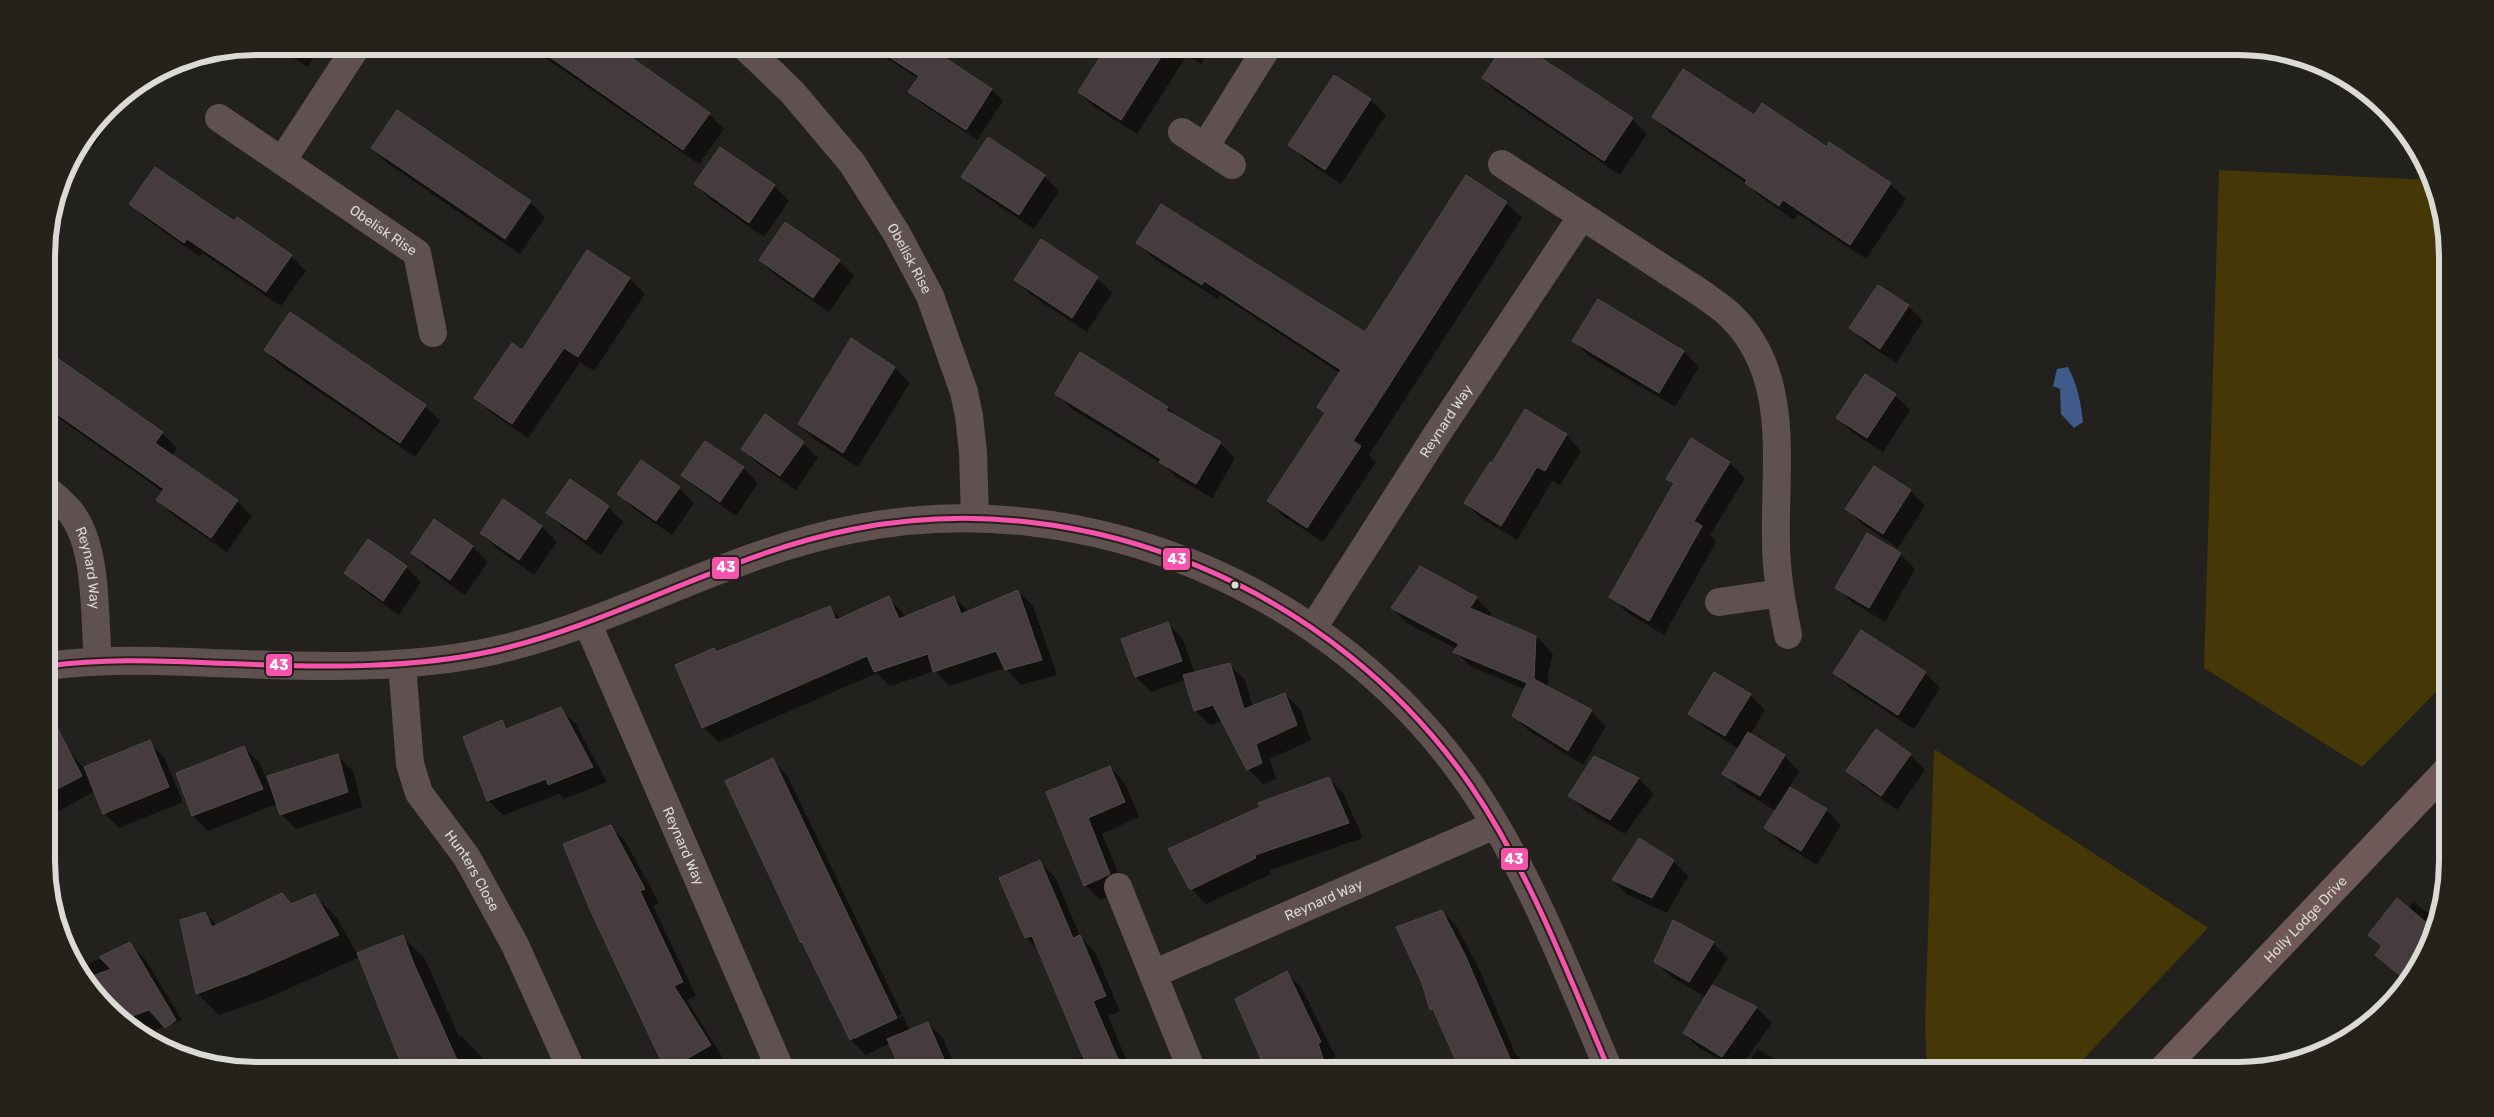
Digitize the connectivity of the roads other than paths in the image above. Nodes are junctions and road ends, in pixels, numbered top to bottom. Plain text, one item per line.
1 (351, 55) edge
2 (753, 55) edge
3 (1262, 55) edge
4 (219, 118) dead end
5 (1182, 132) dead end
6 (1204, 147) junction
7 (282, 161) junction
8 (1502, 164) dead end
9 (1232, 165) dead end
10 (1582, 216) junction
11 (432, 333) dead end
12 (55, 498) edge
13 (975, 518) junction
14 (1780, 593) junction
15 (1718, 602) dead end
16 (587, 622) junction
17 (1313, 628) junction
18 (1788, 635) dead end
19 (98, 661) junction
20 (402, 664) junction
21 (55, 665) edge
22 (2439, 779) edge
23 (1495, 825) junction
24 (1118, 887) dead end
25 (1153, 974) junction
26 (568, 1062) edge
27 (777, 1062) edge
28 (1189, 1062) edge
29 (1606, 1062) edge
30 (2170, 1062) edge

1 - 7 street
2 - 13 street, Obelisk Rise
3 - 6 street
4 - 7 street, Obelisk Rise
5 - 6 street
6 - 9 street
7 - 11 street, Obelisk Rise
8 - 10 street
10 - 14 street
10 - 17 street, Reynard Way
12 - 19 street, Reynard Way
13 - 16 street
13 - 17 street
14 - 15 street
14 - 18 street
16 - 20 street
16 - 27 street, Reynard Way
17 - 23 street
19 - 20 street
19 - 21 street
20 - 26 street, Hunters Close
22 - 30 main road, Holly Lodge Drive
23 - 25 street, Reynard Way
23 - 29 street
24 - 25 street
25 - 28 street

